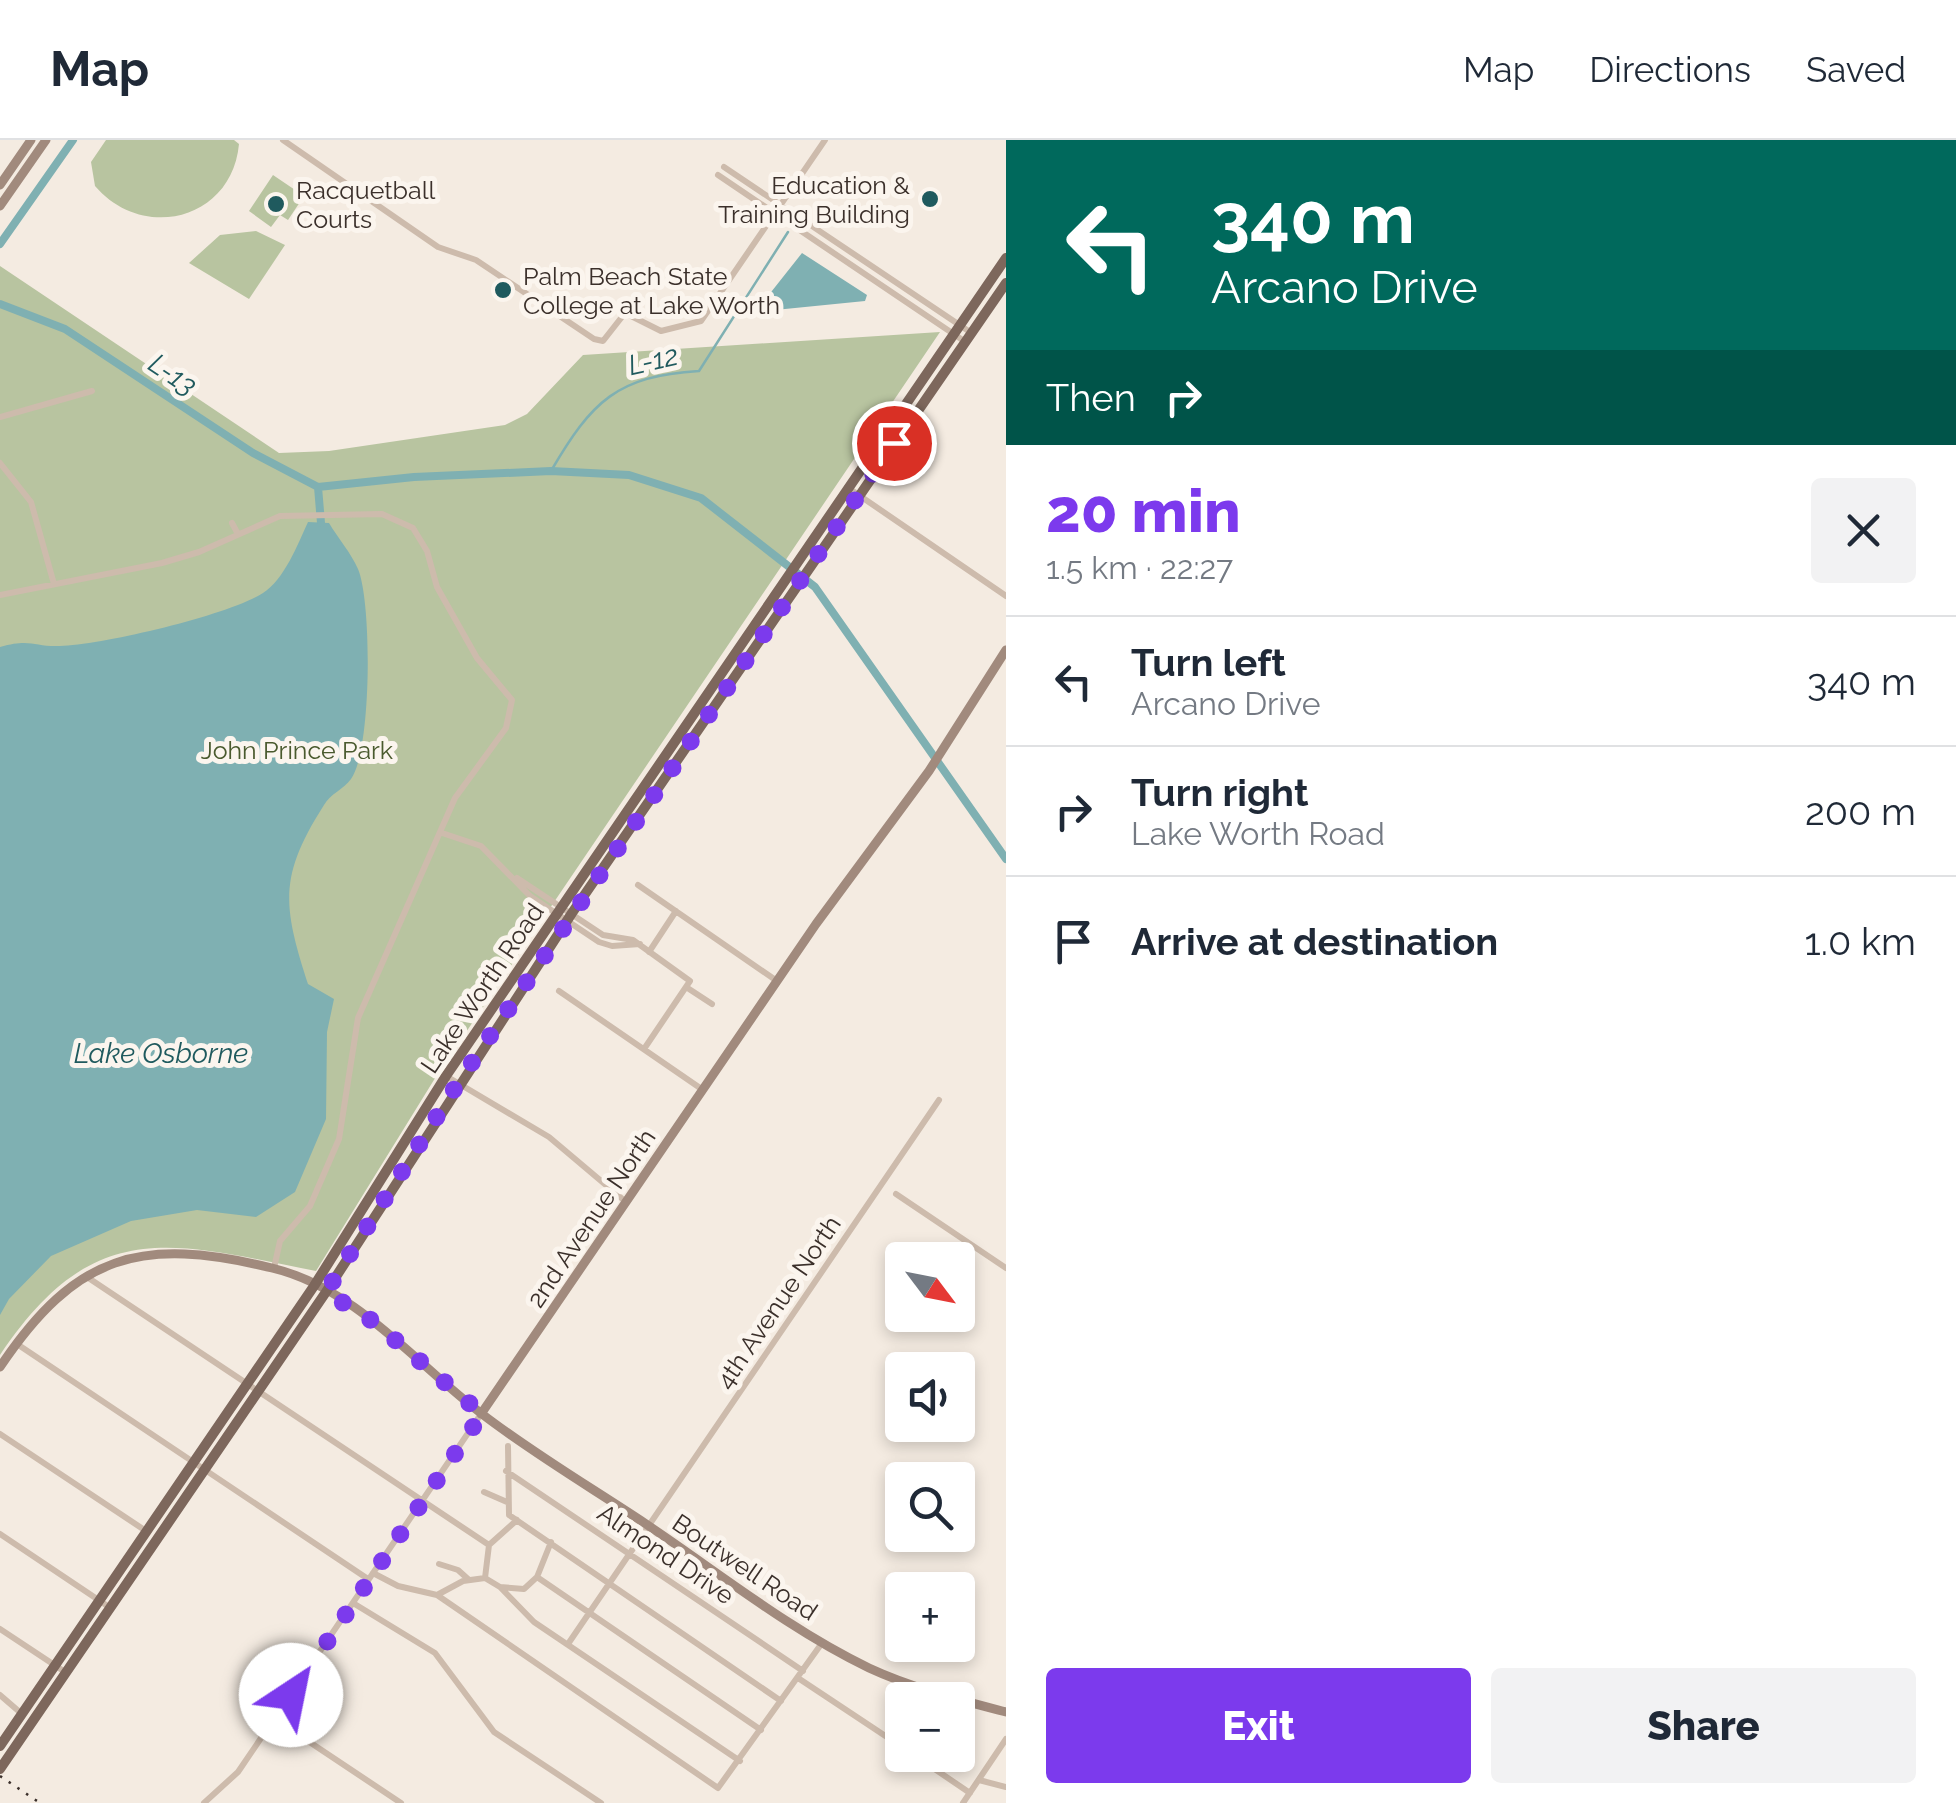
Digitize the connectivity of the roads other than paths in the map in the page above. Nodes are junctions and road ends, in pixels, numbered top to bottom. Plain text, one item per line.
1 (31, 140) edge
2 (46, 140) edge
3 (283, 140) edge
4 (825, 140) edge
5 (724, 166) dead end
6 (718, 175) dead end
7 (0, 184) edge
8 (781, 205) junction
9 (0, 206) edge
10 (776, 214) junction
11 (1006, 258) edge
12 (1006, 283) edge
13 (956, 329) junction
14 (967, 337) junction
15 (92, 391) dead end
16 (0, 417) edge
17 (0, 463) edge
18 (848, 487) junction
19 (858, 496) junction
20 (232, 523) dead end
21 (238, 534) junction
22 (54, 584) junction
23 (0, 595) edge
24 (1006, 596) edge
25 (754, 624) junction
26 (1006, 650) edge
27 (732, 681) junction
28 (442, 833) junction
29 (638, 885) dead end
30 (676, 912) junction
31 (564, 913) junction
32 (650, 952) junction
33 (778, 981) junction
34 (686, 987) junction
35 (559, 991) dead end
36 (712, 1004) dead end
37 (644, 1050) junction
38 (446, 1076) junction
39 (458, 1083) junction
40 (703, 1090) junction
41 (939, 1100) dead end
42 (896, 1194) dead end
43 (626, 1202) junction
44 (274, 1268) junction
45 (1006, 1268) edge
46 (84, 1276) junction
47 (314, 1286) junction
48 (326, 1292) junction
49 (16, 1343) junction
50 (0, 1367) edge
51 (252, 1387) junction
52 (482, 1414) junction
53 (0, 1434) edge
54 (508, 1446) dead end
55 (198, 1466) junction
56 (505, 1471) junction
57 (484, 1492) dead end
58 (422, 1501) junction
59 (507, 1502) junction
60 (517, 1520) junction
61 (649, 1526) junction
62 (146, 1531) junction
63 (0, 1534) edge
64 (550, 1542) junction
65 (489, 1546) junction
66 (630, 1553) junction
67 (439, 1564) dead end
68 (371, 1576) junction
69 (484, 1578) junction
70 (536, 1578) junction
71 (468, 1580) junction
72 (610, 1583) junction
73 (500, 1587) junction
74 (437, 1595) junction
75 (98, 1600) junction
76 (352, 1603) junction
77 (109, 1608) junction
78 (590, 1613) junction
79 (0, 1629) edge
80 (822, 1642) junction
81 (568, 1644) junction
82 (60, 1669) junction
83 (800, 1674) junction
84 (0, 1694) edge
85 (782, 1702) junction
86 (1006, 1712) edge
87 (22, 1714) junction
88 (275, 1719) junction
89 (761, 1730) junction
90 (4, 1732) edge
91 (885, 1736) edge
92 (1006, 1740) edge
93 (0, 1746) edge
94 (740, 1761) junction
95 (0, 1769) edge
96 (939, 1772) edge
97 (979, 1780) junction
98 (1006, 1787) edge
99 (970, 1793) junction
100 (204, 1803) edge
101 (401, 1803) edge
102 (601, 1803) edge
103 (964, 1803) edge

1 - 7 street
2 - 9 street
3 - 10 street
4 - 8 street
5 - 8 street
6 - 10 street
8 - 10 street
8 - 13 street
10 - 13 street
11 - 13 main road, Lake Worth Road
12 - 14 main road, Lake Worth Road
13 - 14 street
13 - 18 main road, Lake Worth Road
14 - 19 main road, Lake Worth Road
15 - 16 street
17 - 22 street
18 - 19 street
18 - 25 main road, Lake Worth Road
19 - 24 street
19 - 27 main road, Lake Worth Road
20 - 21 street
21 - 22 street
21 - 28 street
22 - 23 street
25 - 27 main road
25 - 31 main road, Lake Worth Road
26 - 33 street, 2nd Avenue North
27 - 31 main road, Lake Worth Road
28 - 31 street
28 - 44 street
29 - 30 street
30 - 32 street
30 - 33 street
31 - 32 street
31 - 38 main road, Lake Worth Road
31 - 39 main road, Lake Worth Road
32 - 34 street
33 - 40 street, 2nd Avenue North
34 - 36 street
34 - 37 street
35 - 37 street
37 - 40 street
38 - 39 street
38 - 47 main road, Lake Worth Road
39 - 43 street
39 - 48 main road, Lake Worth Road
40 - 43 street, 2nd Avenue North
41 - 61 street, 4th Avenue North
42 - 45 street
43 - 52 street, 2nd Avenue North
44 - 46 street, Boutwell Road
44 - 47 street, Boutwell Road
46 - 49 street, Boutwell Road
46 - 51 street
47 - 48 street, Boutwell Road
47 - 51 main road, Lake Worth Road
48 - 51 main road, Lake Worth Road
48 - 52 street, Boutwell Road
49 - 50 street, Boutwell Road
49 - 55 street
51 - 55 main road, Lake Worth Road
51 - 58 street
52 - 58 street, 2nd Avenue North
52 - 61 street, Boutwell Road
53 - 62 street
54 - 56 street
55 - 62 main road, Lake Worth Road
55 - 68 street
55 - 77 main road, Lake Worth Road
56 - 59 street
56 - 66 street, Almond Drive
57 - 59 street
58 - 65 street
58 - 68 street, 2nd Avenue North
59 - 60 street
60 - 64 street
60 - 65 street
61 - 66 street, 4th Avenue North
61 - 80 street, Boutwell Road
62 - 75 main road, Lake Worth Road
63 - 75 street
64 - 70 street
64 - 72 street
65 - 69 street
66 - 72 street, 4th Avenue North
66 - 83 street, Almond Drive
67 - 71 street
68 - 74 street
68 - 76 street, 2nd Avenue North
69 - 71 street
69 - 73 street
70 - 73 street
70 - 78 street
71 - 74 street
72 - 78 street, 4th Avenue North
72 - 85 street
73 - 81 street
74 - 94 street
75 - 77 street
75 - 82 main road, Lake Worth Road
76 - 88 street, 2nd Avenue North
76 - 102 street
77 - 82 main road, Lake Worth Road
78 - 81 street, 4th Avenue North
78 - 89 street
79 - 82 street
80 - 83 street
80 - 86 street, Boutwell Road
81 - 94 street
82 - 87 main road, Lake Worth Road
82 - 95 main road, Lake Worth Road
83 - 85 street
83 - 91 street, Almond Drive
84 - 87 street
85 - 89 street
87 - 90 main road, Lake Worth Road
88 - 100 street, 2nd Avenue North
88 - 101 street
89 - 94 street
90 - 93 main road, Lake Worth Road
92 - 97 street
96 - 99 street
97 - 98 street
97 - 99 street
99 - 103 street

